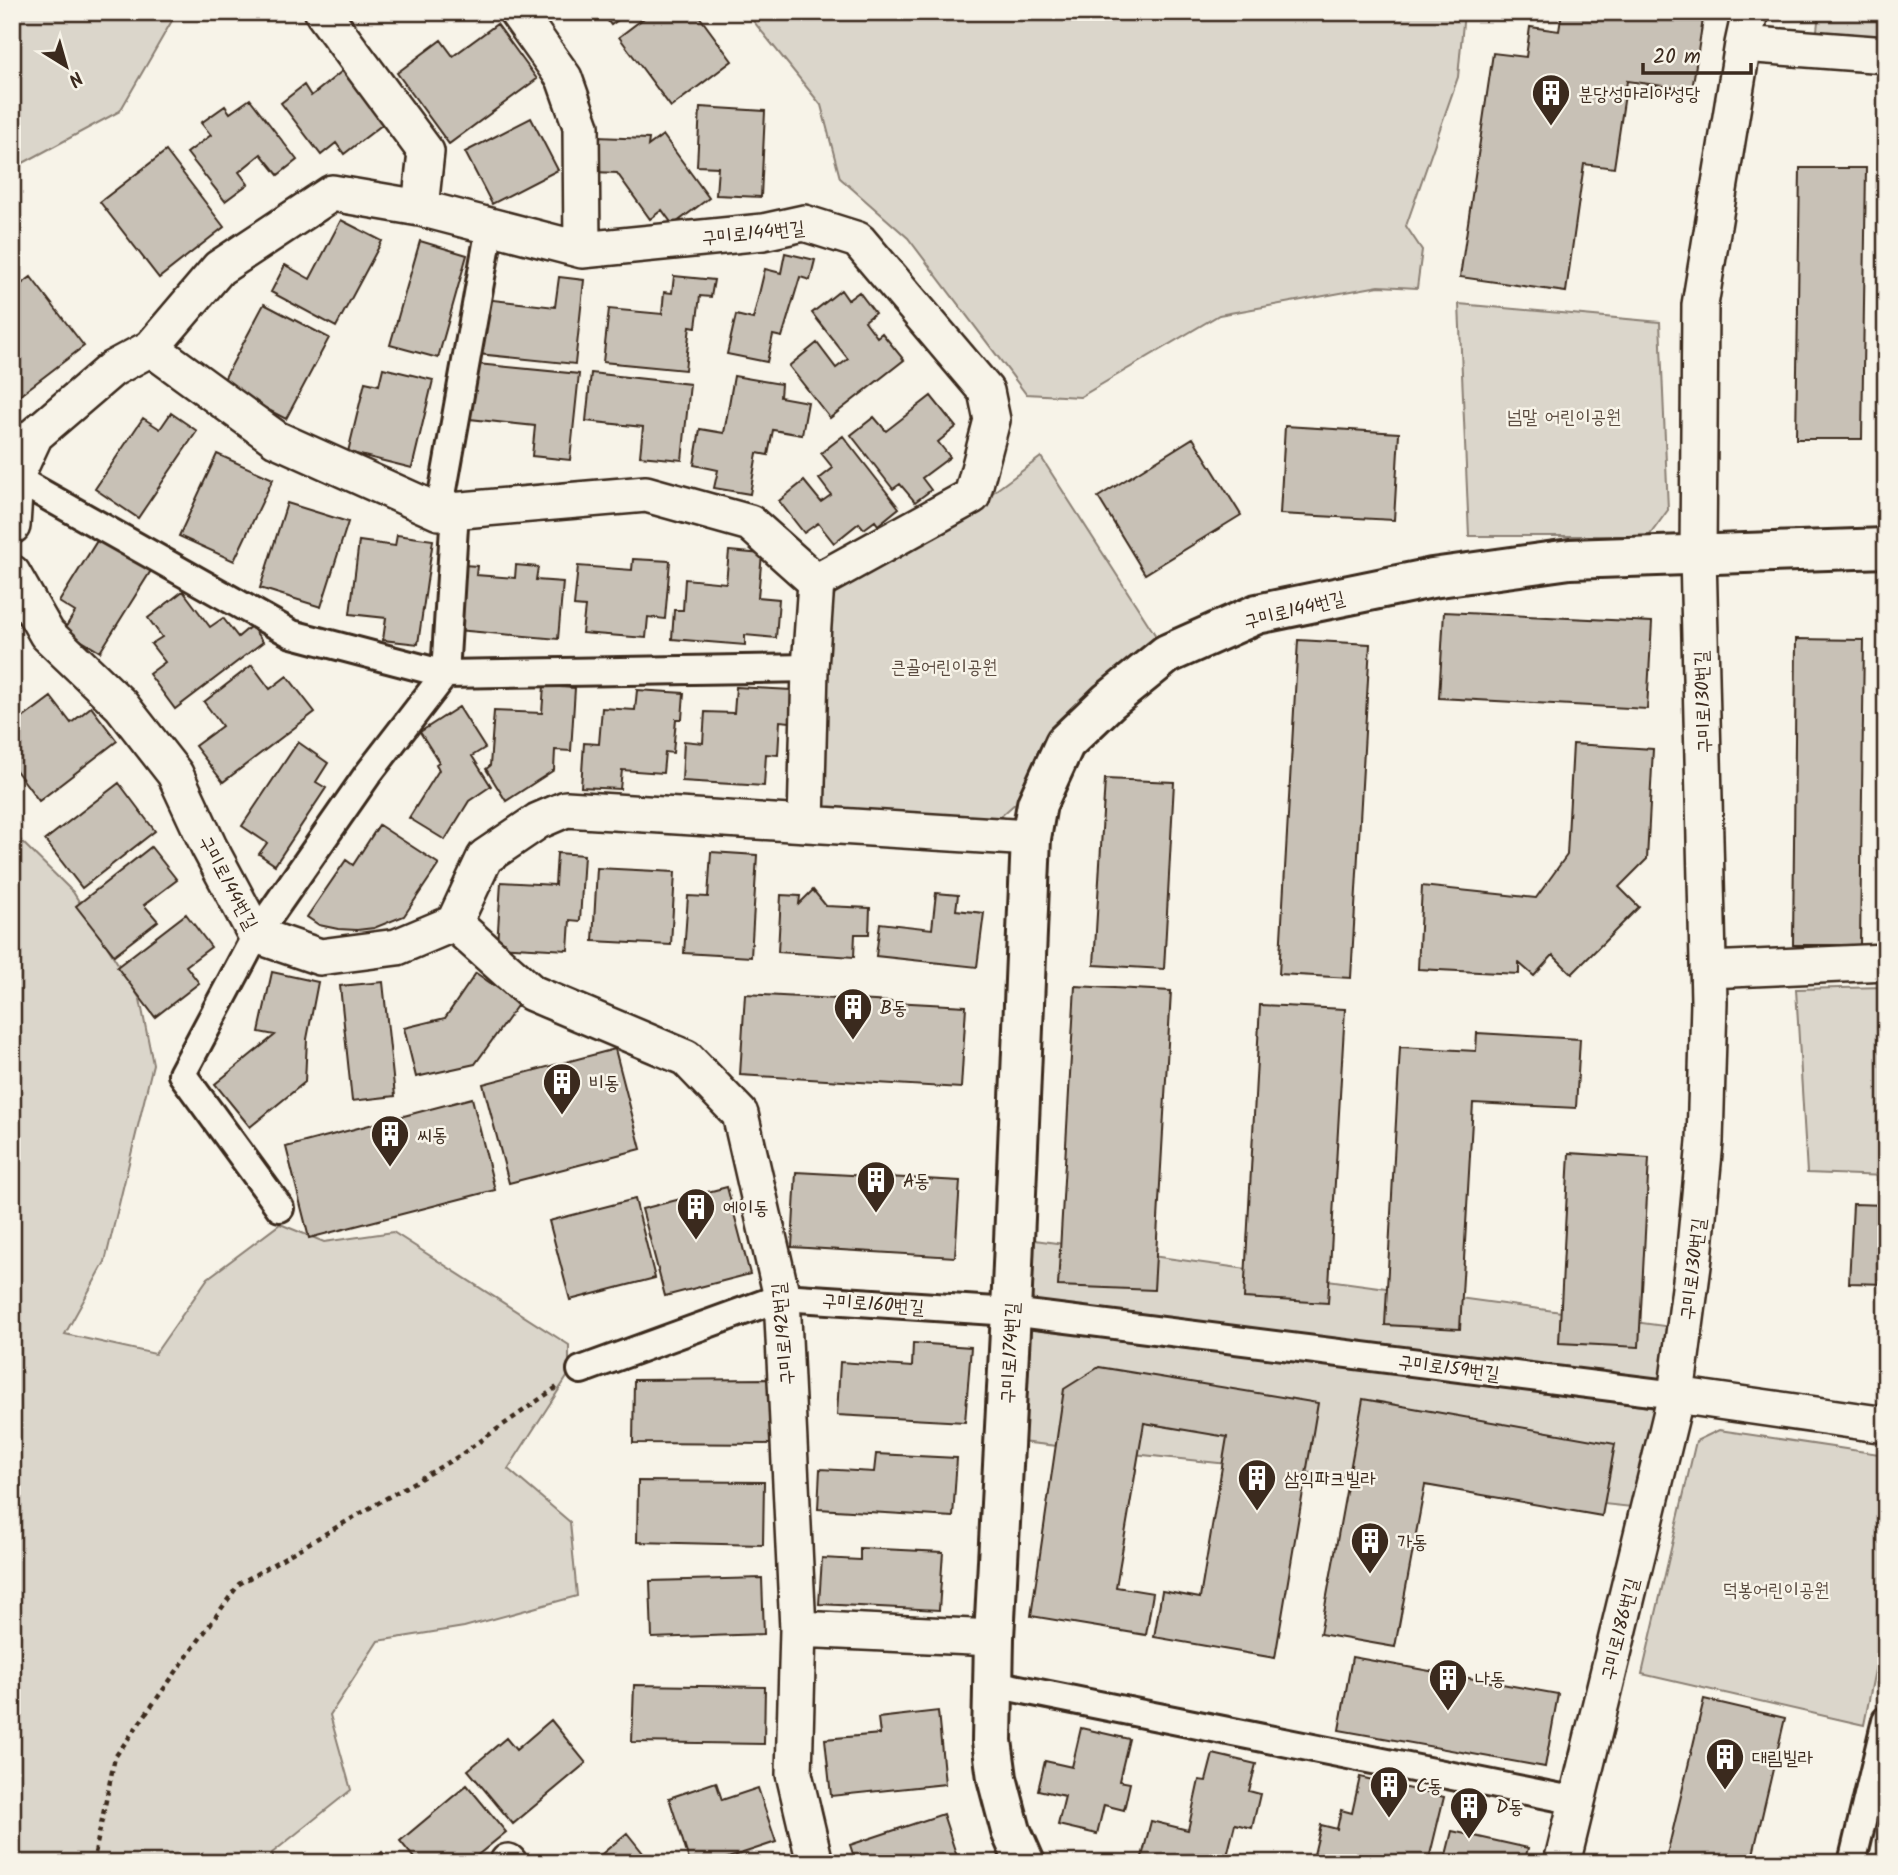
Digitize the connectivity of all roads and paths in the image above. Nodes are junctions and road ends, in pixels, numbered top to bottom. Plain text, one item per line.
1 (517, 12) edge
2 (323, 13) edge
3 (1747, 28) edge
4 (1886, 55) edge
5 (420, 208) junction
6 (490, 227) junction
7 (582, 250) junction
8 (151, 348) junction
9 (14, 478) edge
10 (447, 511) junction
11 (12, 526) edge
12 (1886, 548) edge
13 (1698, 555) junction
14 (12, 573) edge
15 (816, 582) junction
16 (810, 668) junction
17 (445, 674) junction
18 (806, 823) junction
19 (1031, 838) junction
20 (454, 923) junction
21 (256, 935) junction
22 (1886, 962) edge
23 (1708, 970) junction
24 (281, 1208) dead end
25 (782, 1297) junction
26 (1011, 1312) junction
27 (581, 1370) joint
28 (1676, 1395) junction
29 (1886, 1425) edge
30 (798, 1629) junction
31 (994, 1638) junction
32 (994, 1684) junction
33 (1886, 1720) edge
34 (1577, 1801) junction
35 (93, 1863) edge
36 (814, 1863) edge
37 (1025, 1863) edge
38 (1562, 1863) edge
39 (1852, 1863) edge

1 - 7 street
2 - 5 street
3 - 4 street
3 - 13 street, 구미로130번길
5 - 6 street, 구미로144번길
5 - 8 street, 구미로144번길
6 - 7 street, 구미로144번길
6 - 10 street
7 - 15 street, 구미로144번길
8 - 9 street, 구미로144번길
8 - 10 street
9 - 11 street, 구미로144번길
9 - 17 street
10 - 15 street
10 - 17 street
12 - 13 street, 구미로144번길
13 - 19 street, 구미로144번길
13 - 23 street, 구미로130번길
14 - 21 street, 구미로144번길
15 - 16 street
16 - 17 street
16 - 18 street
17 - 21 street
18 - 19 street
18 - 20 street
19 - 26 street, 구미로174번길
20 - 21 street, 구미로144번길
20 - 25 street, 구미로192번길
21 - 24 street
22 - 23 street
23 - 28 street, 구미로130번길
25 - 26 street, 구미로160번길
25 - 27 street, 구미로160번길
25 - 30 street, 구미로192번길
26 - 28 street, 구미로159번길
26 - 31 street, 구미로174번길
27 - 35 path
28 - 29 street, 구미로159번길
28 - 34 street, 구미로186번길
30 - 31 street
30 - 36 street, 구미로192번길
31 - 32 street, 구미로174번길
32 - 34 street
32 - 37 street, 구미로174번길
33 - 39 street
34 - 38 street, 구미로186번길

